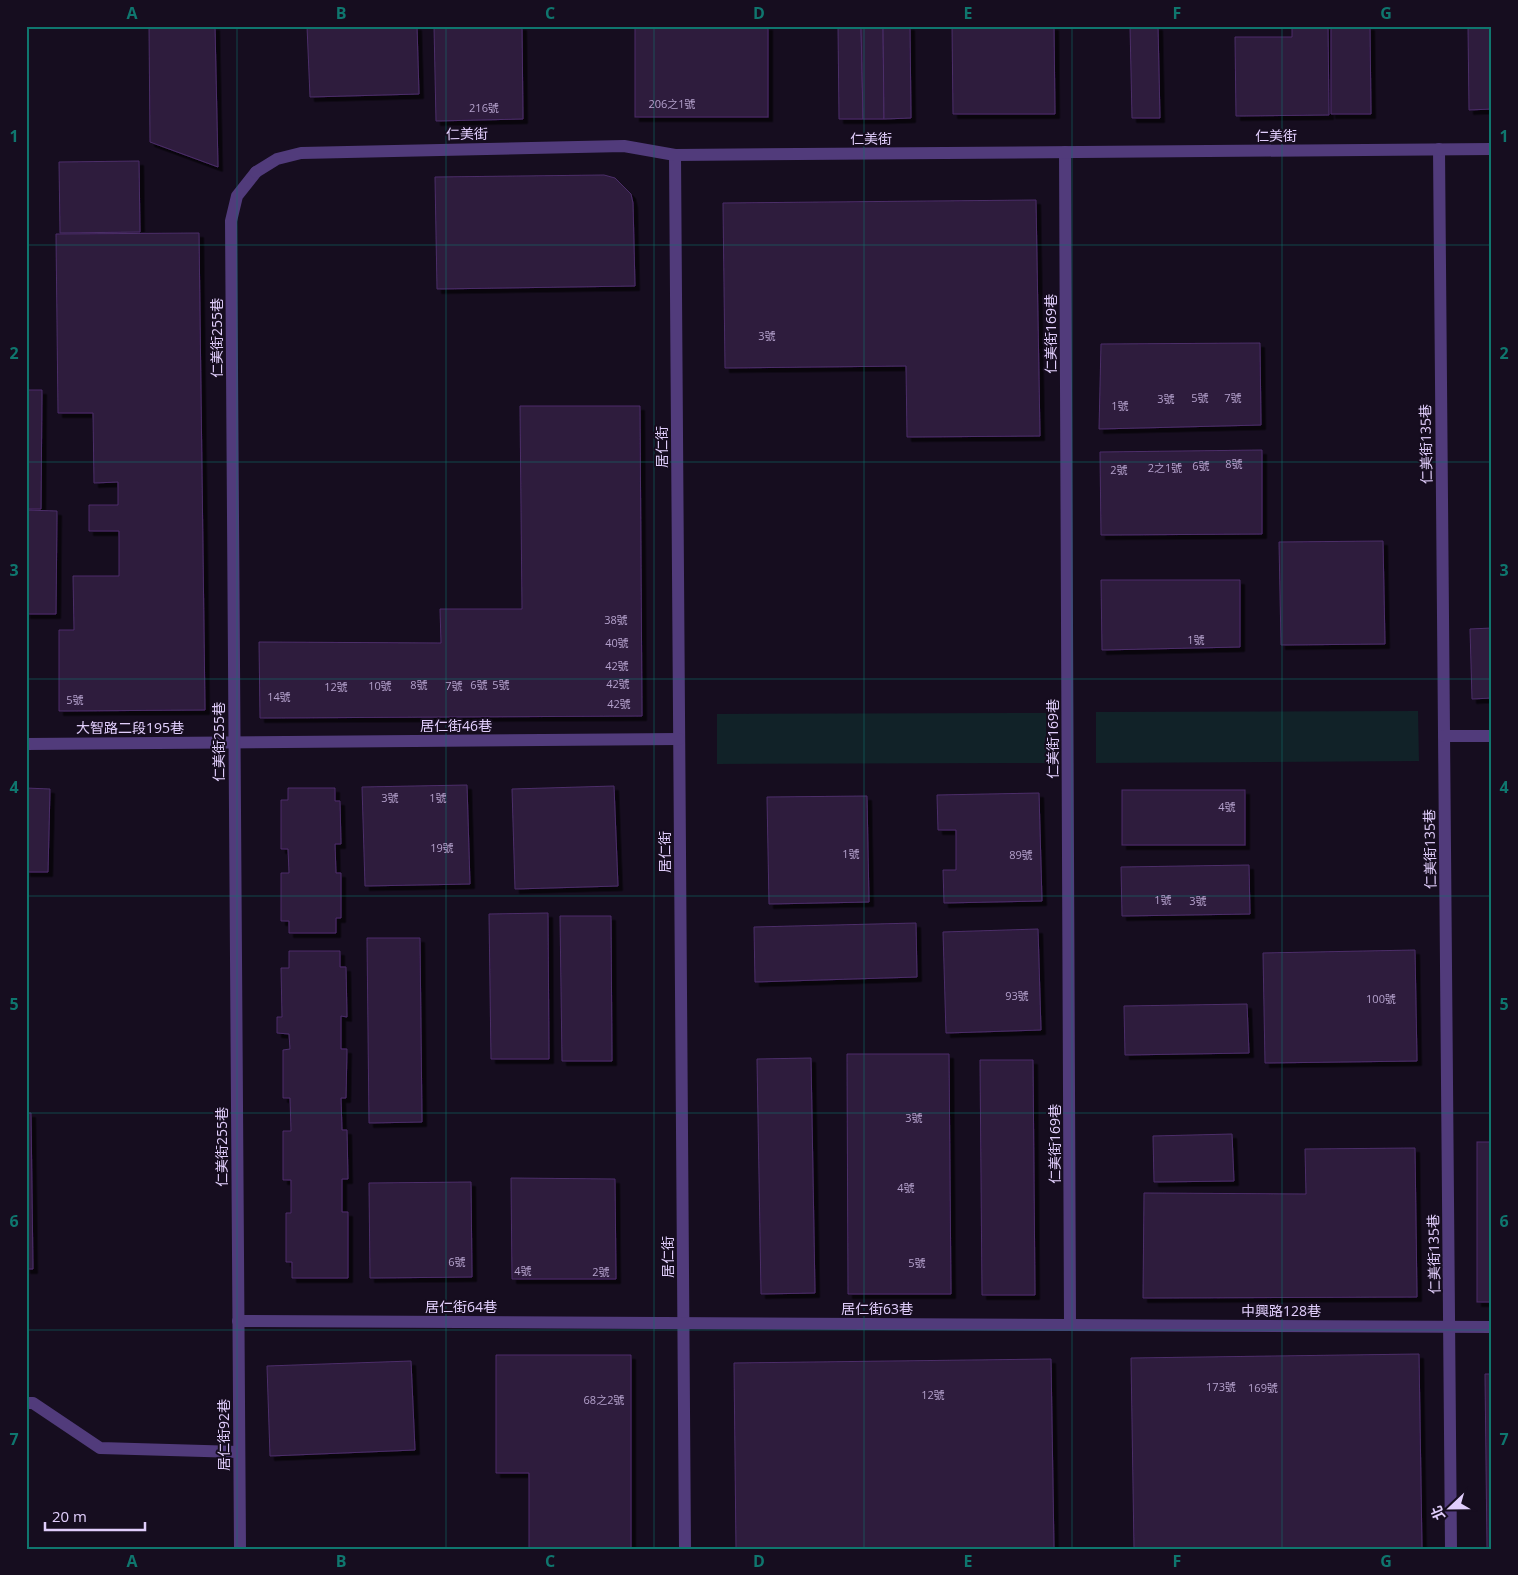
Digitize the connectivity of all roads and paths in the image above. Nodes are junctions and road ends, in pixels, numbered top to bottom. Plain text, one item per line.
1 (1439, 149) junction
2 (1492, 149) edge
3 (1065, 152) junction
4 (675, 155) junction
5 (256, 172) joint
6 (1444, 736) junction
7 (1492, 736) edge
8 (679, 739) junction
9 (234, 743) junction
10 (26, 744) edge
11 (238, 1321) junction
12 (684, 1323) junction
13 (1070, 1325) junction
14 (1449, 1327) junction
15 (1492, 1327) edge
16 (26, 1403) edge
17 (240, 1452) junction
18 (240, 1549) edge
19 (685, 1549) edge
20 (1451, 1549) edge

1 - 2 street, 仁美街
1 - 3 street, 仁美街
1 - 6 street, 仁美街135巷
3 - 4 street, 仁美街
3 - 13 street, 仁美街169巷
4 - 5 street, 仁美街
4 - 8 street, 居仁街
5 - 9 street, 仁美街255巷
6 - 7 street
6 - 14 street, 仁美街135巷
8 - 9 street, 居仁街46巷
8 - 12 street, 居仁街
9 - 10 street, 大智路二段195巷
9 - 11 street, 仁美街255巷
11 - 12 street, 居仁街64巷
11 - 17 street, 居仁街92巷
12 - 13 street, 居仁街63巷
12 - 19 street, 居仁街
13 - 14 street, 中興路128巷
14 - 15 street, 中興路128巷
14 - 20 street, 仁美街135巷
16 - 17 street
17 - 18 street, 居仁街92巷

